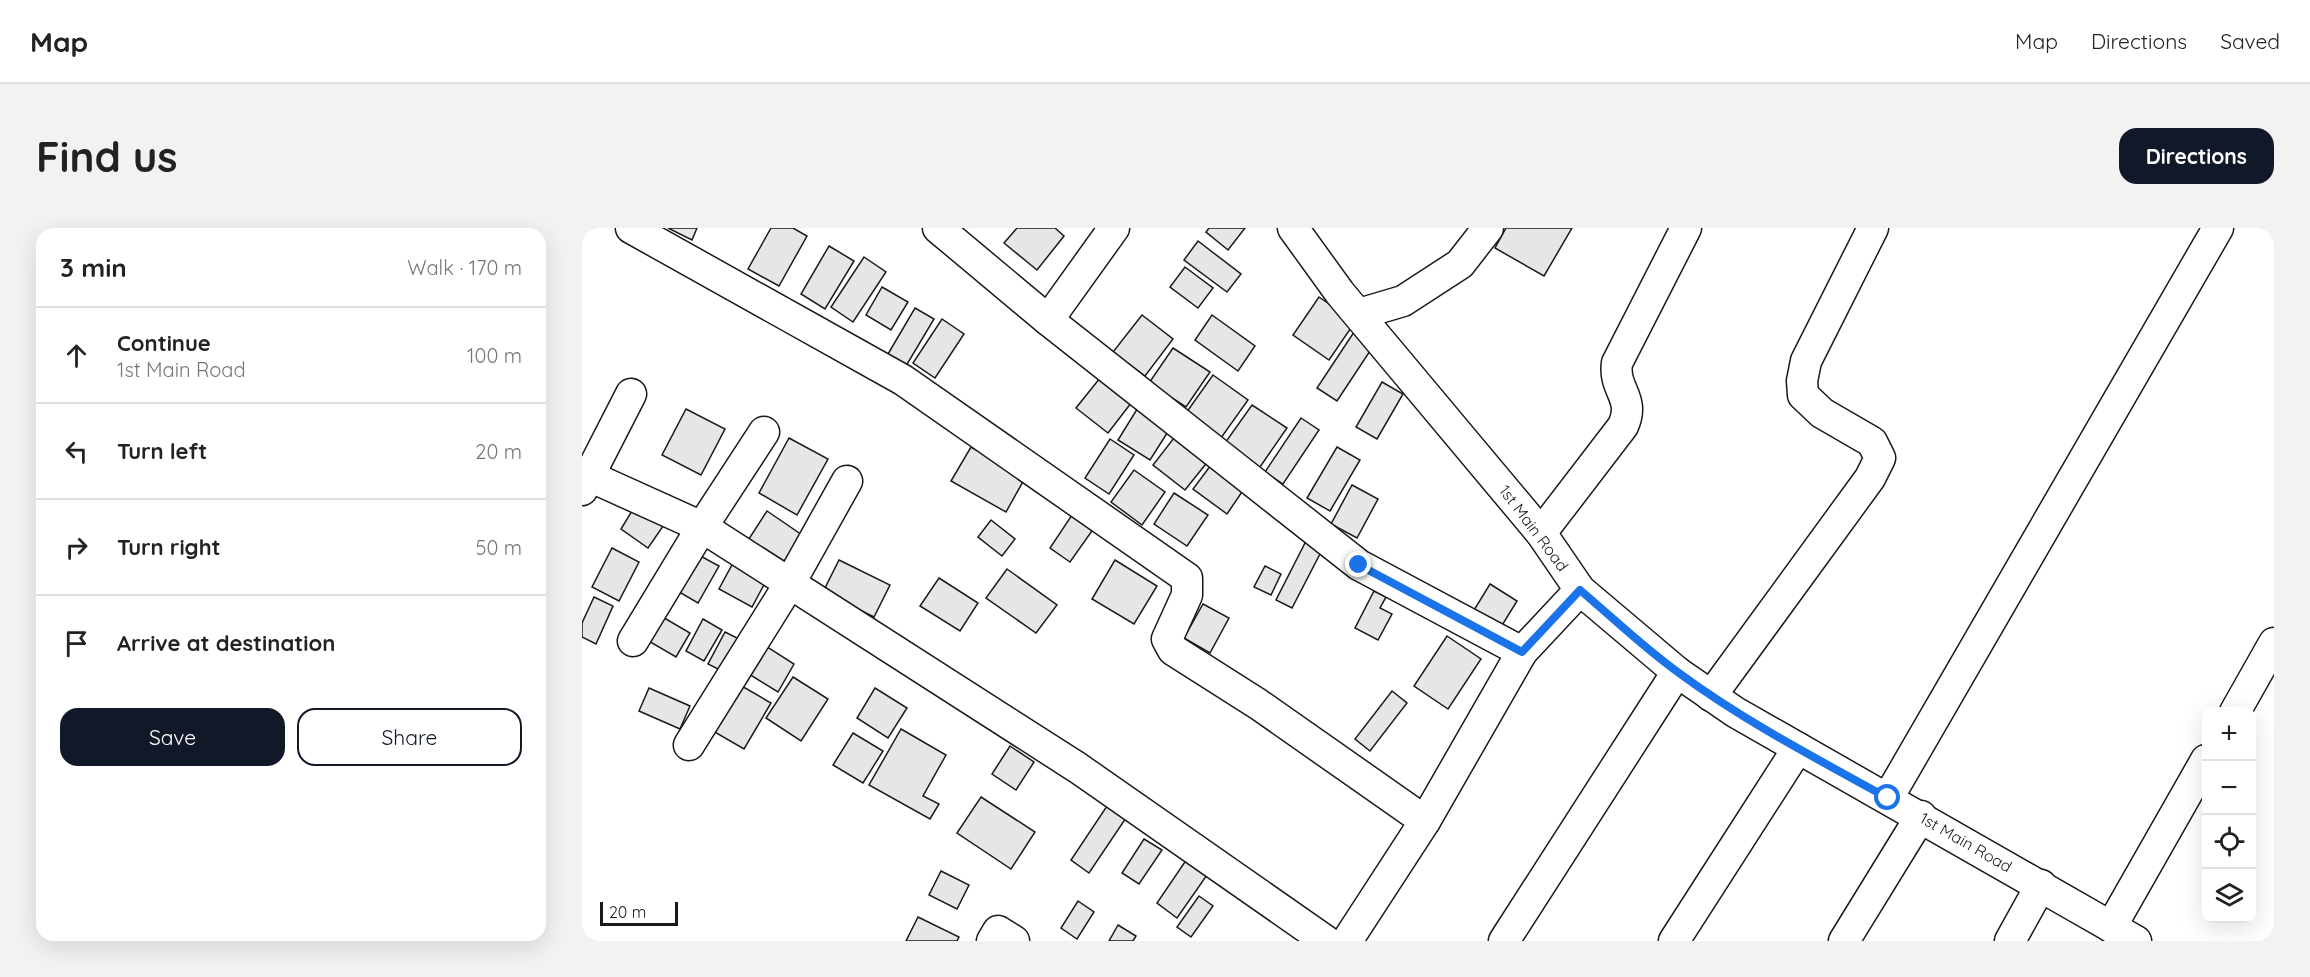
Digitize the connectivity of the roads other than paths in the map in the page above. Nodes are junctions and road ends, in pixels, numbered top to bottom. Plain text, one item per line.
1 (631, 228) edge
2 (938, 228) edge
3 (1114, 228) edge
4 (1294, 228) edge
5 (1488, 228) edge
6 (1686, 228) edge
7 (1872, 228) edge
8 (2218, 228) edge
9 (1359, 314) junction
10 (1048, 320) junction
11 (631, 394) dead end
12 (764, 432) dead end
13 (847, 482) dead end
14 (586, 483) edge
15 (702, 527) junction
16 (1541, 533) junction
17 (790, 583) junction
18 (1580, 590) junction
19 (633, 641) dead end
20 (2274, 643) edge
21 (1522, 652) junction
22 (1677, 672) junction
23 (1711, 696) junction
24 (2237, 707) edge
25 (689, 745) dead end
26 (1798, 748) junction
27 (2206, 761) edge
28 (1888, 798) junction
29 (1921, 816) junction
30 (1425, 821) junction
31 (2041, 885) junction
32 (2123, 934) edge
33 (992, 941) edge
34 (1014, 941) edge
35 (1326, 941) edge
36 (1347, 941) edge
37 (1504, 941) edge
38 (1674, 941) edge
39 (1844, 941) edge
40 (2010, 941) edge

1 - 30 street
2 - 10 street
3 - 10 street
4 - 9 street, 1st Main Road
5 - 9 street
6 - 16 street
7 - 23 street
8 - 28 street
9 - 16 street, 1st Main Road
10 - 21 street
11 - 14 street
12 - 15 street
13 - 17 street
14 - 15 street
15 - 17 street
15 - 19 street
16 - 18 street, 1st Main Road
17 - 25 street
17 - 35 street
18 - 21 street
18 - 22 street, 1st Main Road
20 - 24 street
21 - 30 street
22 - 23 street, 1st Main Road
22 - 37 street
23 - 26 street, 1st Main Road
26 - 28 street, 1st Main Road
26 - 38 street
27 - 32 street
28 - 29 street, 1st Main Road
29 - 31 street, 1st Main Road
29 - 39 street
30 - 36 street
31 - 32 street, 1st Main Road
31 - 40 street
33 - 34 street

